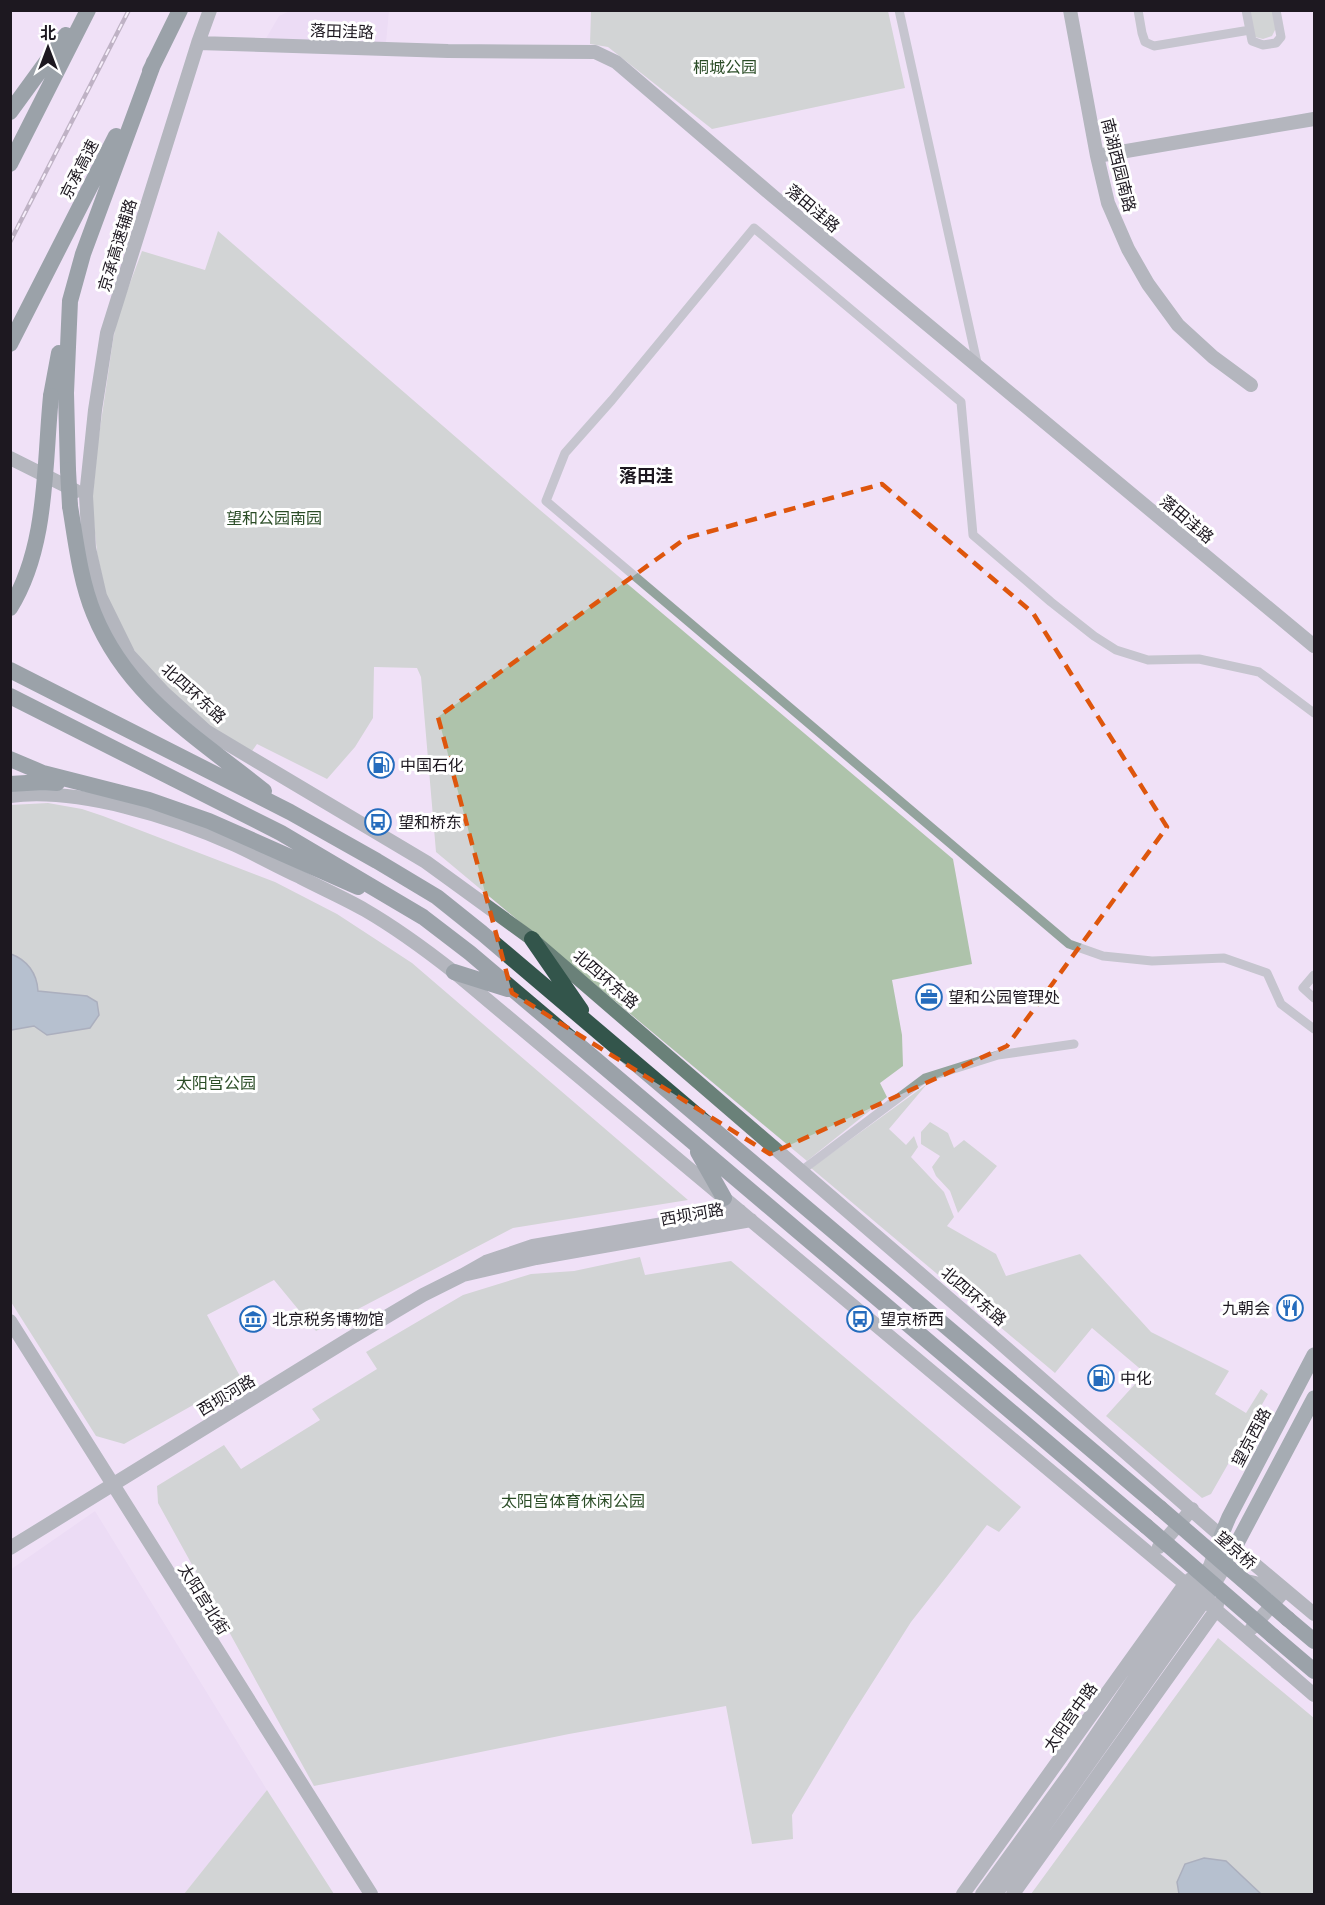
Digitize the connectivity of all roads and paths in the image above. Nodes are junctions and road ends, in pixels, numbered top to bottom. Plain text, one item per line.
1 (86, 10) edge
2 (180, 10) edge
3 (210, 10) edge
4 (898, 10) edge
5 (1070, 10) edge
6 (1138, 10) edge
7 (1246, 10) edge
8 (1276, 10) edge
9 (1250, 30) junction
10 (198, 43) junction
11 (154, 62) junction
12 (10, 112) edge
13 (1314, 119) edge
14 (1097, 156) junction
15 (10, 164) edge
16 (70, 301) junction
17 (10, 344) edge
18 (978, 367) junction
19 (1251, 385) dead end
20 (10, 459) edge
21 (86, 496) junction
22 (10, 608) edge
23 (1314, 646) edge
24 (10, 670) edge
25 (10, 696) edge
26 (1314, 713) edge
27 (10, 759) edge
28 (10, 784) edge
29 (87, 785) junction
30 (10, 796) edge
31 (290, 812) junction
32 (423, 917) junction
33 (532, 939) junction
34 (454, 972) junction
35 (1314, 975) edge
36 (516, 991) junction
37 (1314, 998) edge
38 (594, 1028) junction
39 (1314, 1029) edge
40 (1074, 1044) dead end
41 (691, 1140) junction
42 (801, 1171) junction
43 (724, 1198) junction
44 (745, 1216) junction
45 (10, 1321) edge
46 (1314, 1356) edge
47 (1314, 1398) edge
48 (112, 1484) junction
49 (1192, 1509) junction
50 (1221, 1536) junction
51 (1235, 1547) junction
52 (10, 1548) edge
53 (1152, 1556) junction
54 (1215, 1570) junction
55 (1285, 1590) junction
56 (1194, 1592) junction
57 (1216, 1610) junction
58 (1314, 1614) edge
59 (1246, 1636) junction
60 (1314, 1641) edge
61 (1314, 1671) edge
62 (1314, 1695) edge
63 (1073, 1769) junction
64 (1071, 1790) junction
65 (1030, 1801) junction
66 (1061, 1827) junction
67 (371, 1894) edge
68 (963, 1894) edge
69 (982, 1894) edge
70 (996, 1894) edge
71 (1013, 1894) edge

1 - 12 highway
1 - 15 highway
2 - 11 highway, 京承高速
3 - 10 street, 京承高速辅路
4 - 18 street
5 - 14 street, 南湖西园南路
6 - 9 street
7 - 9 street
8 - 9 street
10 - 18 street, 落田洼路
10 - 21 street, 京承高速辅路
11 - 16 highway
11 - 17 highway, 京承高速
13 - 14 street
14 - 19 street, 南湖西园南路
16 - 22 highway, bridge
16 - 31 highway, bridge
18 - 23 street, 落田洼路
20 - 21 street
21 - 33 street, 北四环东路
24 - 31 highway
25 - 32 highway
26 - 39 street
27 - 29 highway
28 - 29 highway
29 - 32 highway
30 - 34 street
31 - 38 highway
32 - 36 highway
33 - 38 highway
33 - 42 street, 北四环东路
34 - 36 highway
34 - 43 street
35 - 37 street
36 - 41 highway
38 - 60 highway, 望京桥, bridge
40 - 42 street
41 - 43 highway
41 - 61 highway, bridge
42 - 49 street, 北四环东路
43 - 44 street
44 - 48 street, 西坝河路
44 - 53 street
45 - 48 street, 太阳宫北街
46 - 50 main road, 望京西路
47 - 51 main road
48 - 52 street, 西坝河路
48 - 67 street, 太阳宫北街
49 - 50 street, 北四环东路
49 - 53 street
50 - 51 street, 北四环东路
50 - 54 street
51 - 54 street
51 - 55 street
53 - 54 street
53 - 56 street
54 - 55 street
54 - 56 street
54 - 57 street
55 - 58 street
55 - 59 street
56 - 57 street
56 - 63 street, 太阳宫中路
56 - 64 street
56 - 65 street, 太阳宫中路
57 - 59 street
57 - 66 street
59 - 62 street
63 - 65 street
63 - 69 street, 太阳宫中路
64 - 66 street
64 - 70 street
65 - 68 street, 太阳宫中路
66 - 71 street

